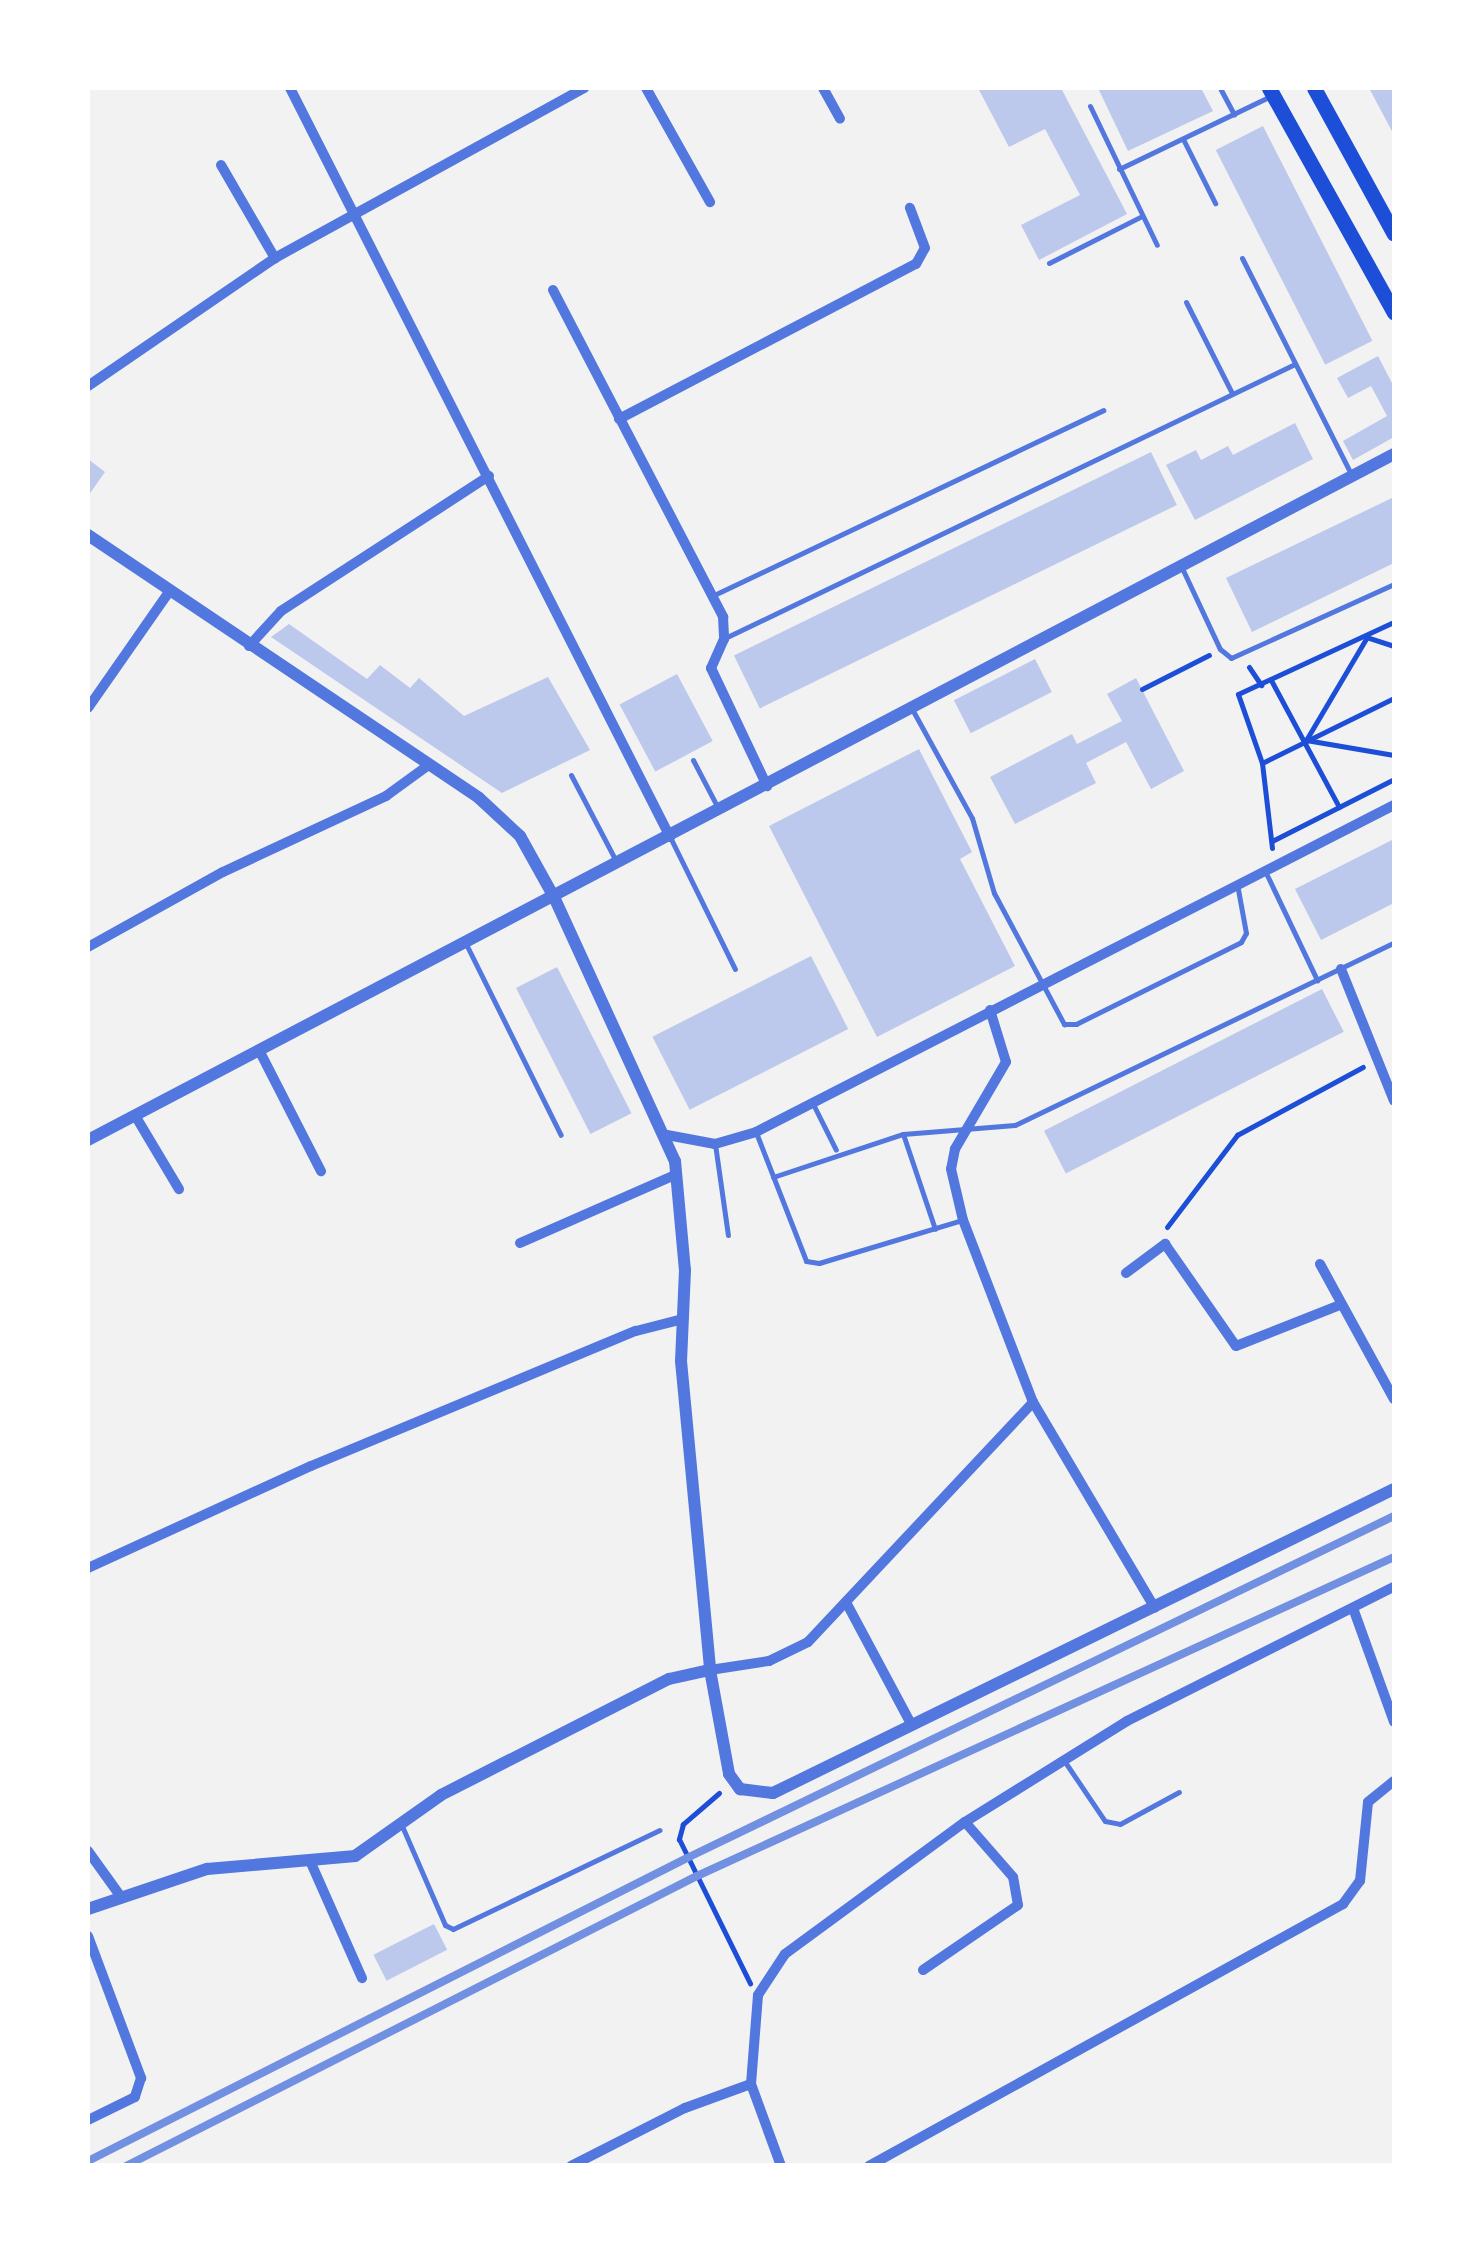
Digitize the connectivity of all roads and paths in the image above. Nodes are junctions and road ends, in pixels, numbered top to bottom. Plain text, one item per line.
1 (290, 88) edge
2 (584, 88) edge
3 (646, 88) edge
4 (823, 88) edge
5 (1220, 88) edge
6 (1314, 88) edge
7 (1273, 90) edge
8 (1090, 106) dead end
9 (1234, 114) junction
10 (840, 119) dead end
11 (1183, 140) junction
12 (221, 166) dead end
13 (1120, 170) junction
14 (710, 202) dead end
15 (1215, 203) dead end
16 (910, 208) dead end
17 (356, 211) junction
18 (1142, 216) junction
19 (1394, 234) edge
20 (1157, 245) dead end
21 (275, 258) junction
22 (1242, 258) dead end
23 (1049, 263) dead end
24 (553, 290) dead end
25 (1186, 302) dead end
26 (1394, 313) edge
27 (1295, 364) junction
28 (88, 386) edge
29 (1232, 394) junction
30 (1103, 410) dead end
31 (619, 419) junction
32 (1394, 454) edge
33 (489, 476) junction
34 (1352, 476) junction
35 (88, 535) edge
36 (1182, 568) junction
37 (1394, 584) edge
38 (169, 592) junction
39 (714, 595) junction
40 (1394, 622) edge
41 (1367, 637) junction
42 (724, 638) junction
43 (249, 646) junction
44 (1394, 646) edge
45 (1220, 649) junction
46 (1242, 658) junction
47 (1272, 681) junction
48 (1261, 685) junction
49 (1142, 689) dead end
50 (1394, 698) edge
51 (88, 708) edge
52 (912, 709) junction
53 (1306, 740) junction
54 (1394, 755) edge
55 (693, 760) dead end
56 (1262, 763) junction
57 (430, 764) junction
58 (571, 774) dead end
59 (1394, 779) edge
60 (767, 786) junction
61 (1394, 806) edge
62 (1340, 807) junction
63 (719, 811) junction
64 (670, 836) junction
65 (1271, 842) junction
66 (618, 864) junction
67 (1269, 868) junction
68 (1237, 883) junction
69 (554, 898) junction
70 (1394, 943) edge
71 (466, 944) junction
72 (88, 947) edge
73 (735, 969) dead end
74 (1341, 969) junction
75 (1317, 981) junction
76 (1040, 983) junction
77 (990, 1010) junction
78 (260, 1052) junction
79 (1379, 1059) junction
80 (1394, 1101) edge
81 (812, 1104) junction
82 (136, 1117) junction
83 (970, 1128) junction
84 (756, 1132) junction
85 (903, 1134) junction
86 (667, 1135) junction
87 (561, 1136) dead end
88 (88, 1140) edge
89 (715, 1144) junction
90 (836, 1151) junction
91 (321, 1171) dead end
92 (676, 1174) junction
93 (773, 1176) junction
94 (179, 1189) dead end
95 (963, 1220) junction
96 (934, 1229) junction
97 (728, 1235) dead end
98 (520, 1243) dead end
99 (1166, 1244) junction
100 (1320, 1264) dead end
101 (1126, 1273) dead end
102 (1340, 1305) junction
103 (683, 1319) junction
104 (1394, 1399) edge
105 (1033, 1402) junction
106 (1394, 1489) edge
107 (88, 1568) edge
108 (1394, 1588) edge
109 (847, 1604) junction
110 (1155, 1608) junction
111 (1352, 1608) junction
112 (710, 1670) junction
113 (1394, 1722) edge
114 (911, 1724) junction
115 (1064, 1759) junction
116 (1394, 1781) edge
117 (733, 1782) junction
118 (1179, 1792) dead end
119 (965, 1822) junction
120 (402, 1826) junction
121 (660, 1830) dead end
122 (88, 1851) edge
123 (311, 1863) junction
124 (121, 1897) junction
125 (88, 1909) edge
126 (88, 1936) edge
127 (922, 1970) dead end
128 (362, 1978) dead end
129 (758, 1995) junction
130 (752, 2084) junction
131 (88, 2120) edge
132 (570, 2166) edge
133 (781, 2166) edge
134 (870, 2166) edge

1 - 17 street
2 - 17 street
3 - 14 street
4 - 10 street
5 - 9 lane
6 - 19 main road
7 - 9 lane
7 - 26 main road
8 - 13 lane
9 - 11 lane
11 - 13 lane
11 - 15 lane
12 - 21 street
13 - 18 lane
16 - 31 street
17 - 21 street
17 - 33 street
18 - 20 lane
18 - 23 lane
21 - 28 street
22 - 27 lane
24 - 31 street
25 - 29 lane
27 - 29 lane
27 - 34 lane
29 - 42 lane
30 - 39 lane
31 - 39 street
32 - 34 street
33 - 43 street
33 - 64 street
34 - 36 street
35 - 38 street
36 - 45 lane
36 - 52 street
37 - 46 lane
38 - 43 street
38 - 51 street
39 - 42 street
40 - 41 path
41 - 44 path
41 - 47 path
41 - 53 path
42 - 60 street
43 - 57 street
45 - 46 lane
45 - 49 path
46 - 48 path
47 - 48 path
47 - 53 path
48 - 56 path
50 - 53 path
52 - 60 street
52 - 76 lane
53 - 54 path
53 - 56 path
53 - 62 path
55 - 63 lane
56 - 65 path
57 - 69 street
57 - 72 street
58 - 66 lane
59 - 62 path
60 - 63 street
61 - 67 street
62 - 65 path
63 - 64 street
64 - 66 street
64 - 73 lane
65 - 67 path
66 - 69 street
67 - 68 street
67 - 75 lane
68 - 76 street
68 - 76 lane
69 - 71 street
69 - 86 street
70 - 74 lane
71 - 78 street
71 - 87 lane
74 - 75 lane
74 - 79 street
75 - 83 lane
76 - 77 street
77 - 81 street
77 - 83 street
78 - 82 street
78 - 91 street
79 - 80 street
79 - 99 path
81 - 84 street
81 - 90 lane
82 - 88 street
82 - 94 street
83 - 85 lane
83 - 95 street
84 - 89 street
84 - 93 lane
85 - 90 lane
85 - 96 lane
86 - 89 street
86 - 92 street
89 - 97 lane
90 - 93 lane
92 - 98 street
92 - 103 street
93 - 96 lane
95 - 96 lane
95 - 105 street
99 - 101 street
99 - 102 street
100 - 102 street
102 - 104 street
103 - 107 street
103 - 112 street
105 - 109 street
105 - 110 street
106 - 110 street
108 - 111 street
109 - 112 street
109 - 114 street
110 - 114 street
111 - 113 street
111 - 115 street
112 - 117 street
112 - 120 street
114 - 117 street
115 - 118 lane
115 - 119 street
116 - 134 street
117 - 129 path
119 - 127 street
119 - 129 street
120 - 121 lane
120 - 123 street
122 - 124 street
123 - 124 street
123 - 128 street
124 - 125 street
126 - 131 street
129 - 130 street
130 - 132 street
130 - 133 street

